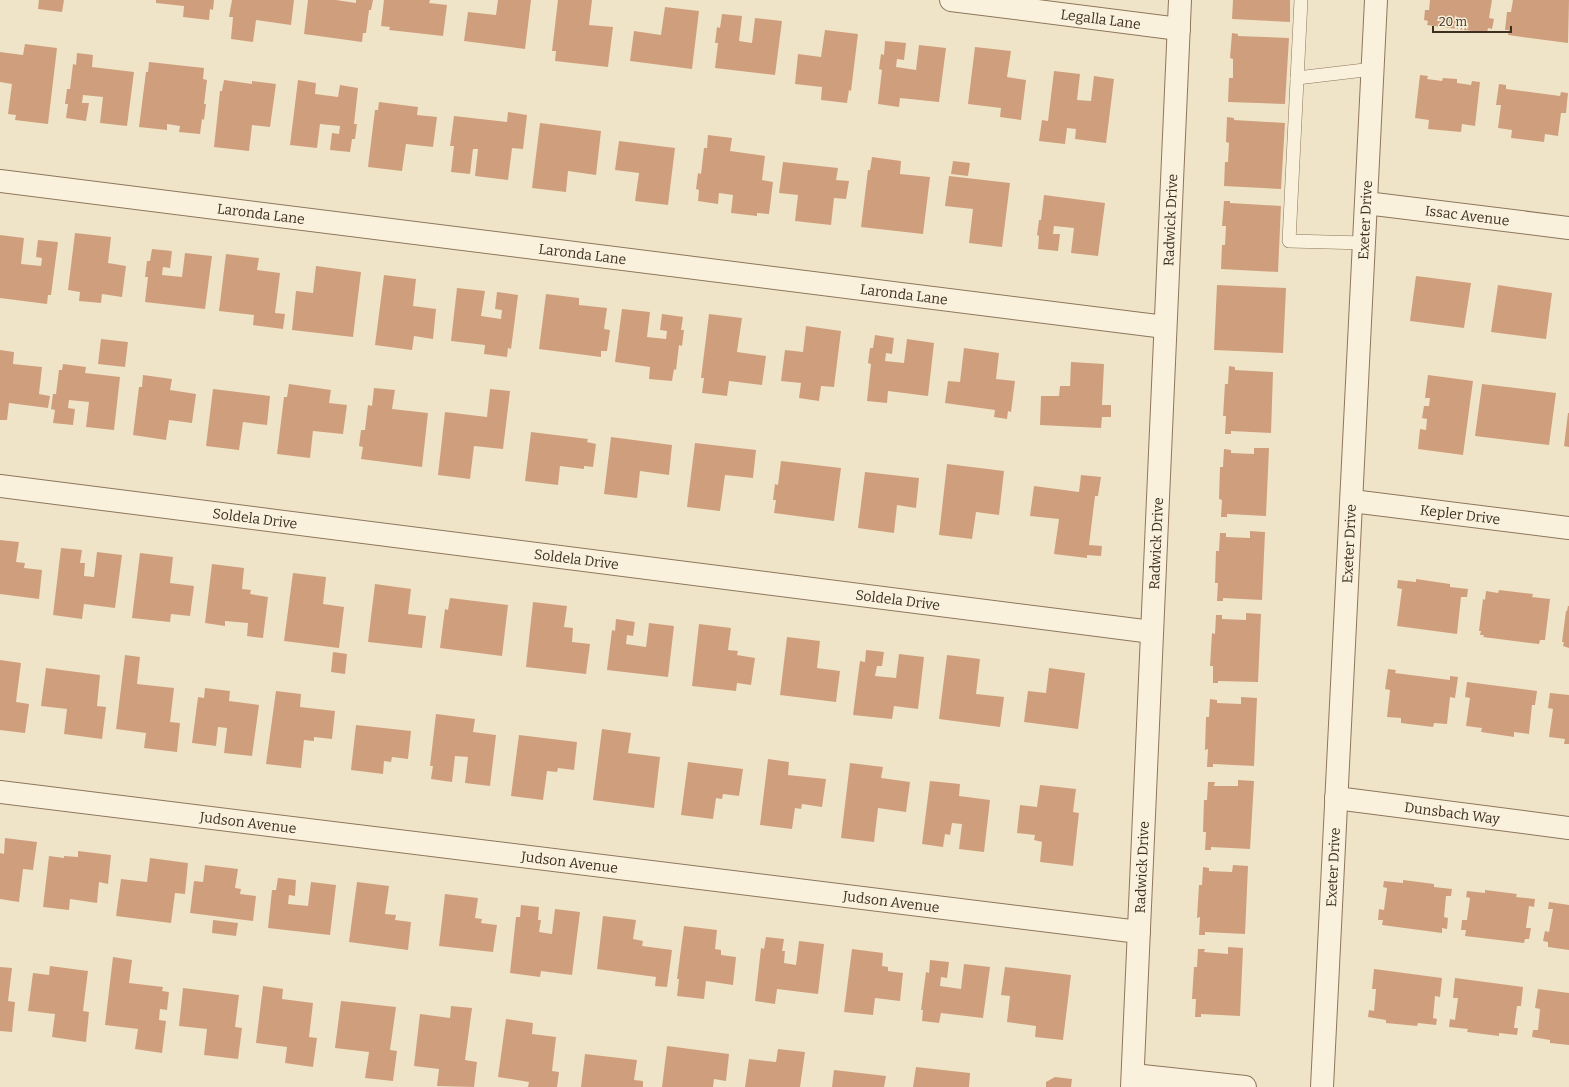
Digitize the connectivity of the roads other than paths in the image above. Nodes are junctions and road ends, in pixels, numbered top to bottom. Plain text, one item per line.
1 (951, 0) edge
2 (1180, 0) edge
3 (1301, 0) edge
4 (1376, 0) edge
5 (1179, 29) junction
6 (1373, 69) junction
7 (1297, 78) junction
8 (0, 181) edge
9 (1366, 203) junction
10 (1569, 228) edge
11 (1365, 243) junction
12 (1165, 327) junction
13 (0, 486) edge
14 (1352, 501) junction
15 (1569, 528) edge
16 (1152, 632) junction
17 (0, 792) edge
18 (1336, 798) junction
19 (1569, 828) edge
20 (1139, 932) junction
21 (1132, 1081) edge
22 (1245, 1087) edge
23 (1322, 1087) edge

1 - 5 street, Legalla Lane
2 - 5 street, Radwick Drive
3 - 7 lane
4 - 6 street, Exeter Drive
5 - 12 street, Radwick Drive
6 - 7 lane
6 - 9 street, Exeter Drive
7 - 11 lane
8 - 12 street, Laronda Lane
9 - 10 street, Issac Avenue
9 - 11 street, Exeter Drive
11 - 14 street, Exeter Drive
12 - 16 street, Radwick Drive
13 - 16 street, Soldela Drive
14 - 15 street, Kepler Drive
14 - 18 street, Exeter Drive
16 - 20 street, Radwick Drive
17 - 20 street, Judson Avenue
18 - 19 street, Dunsbach Way
18 - 23 street, Exeter Drive
20 - 21 street, Radwick Drive
21 - 22 street

